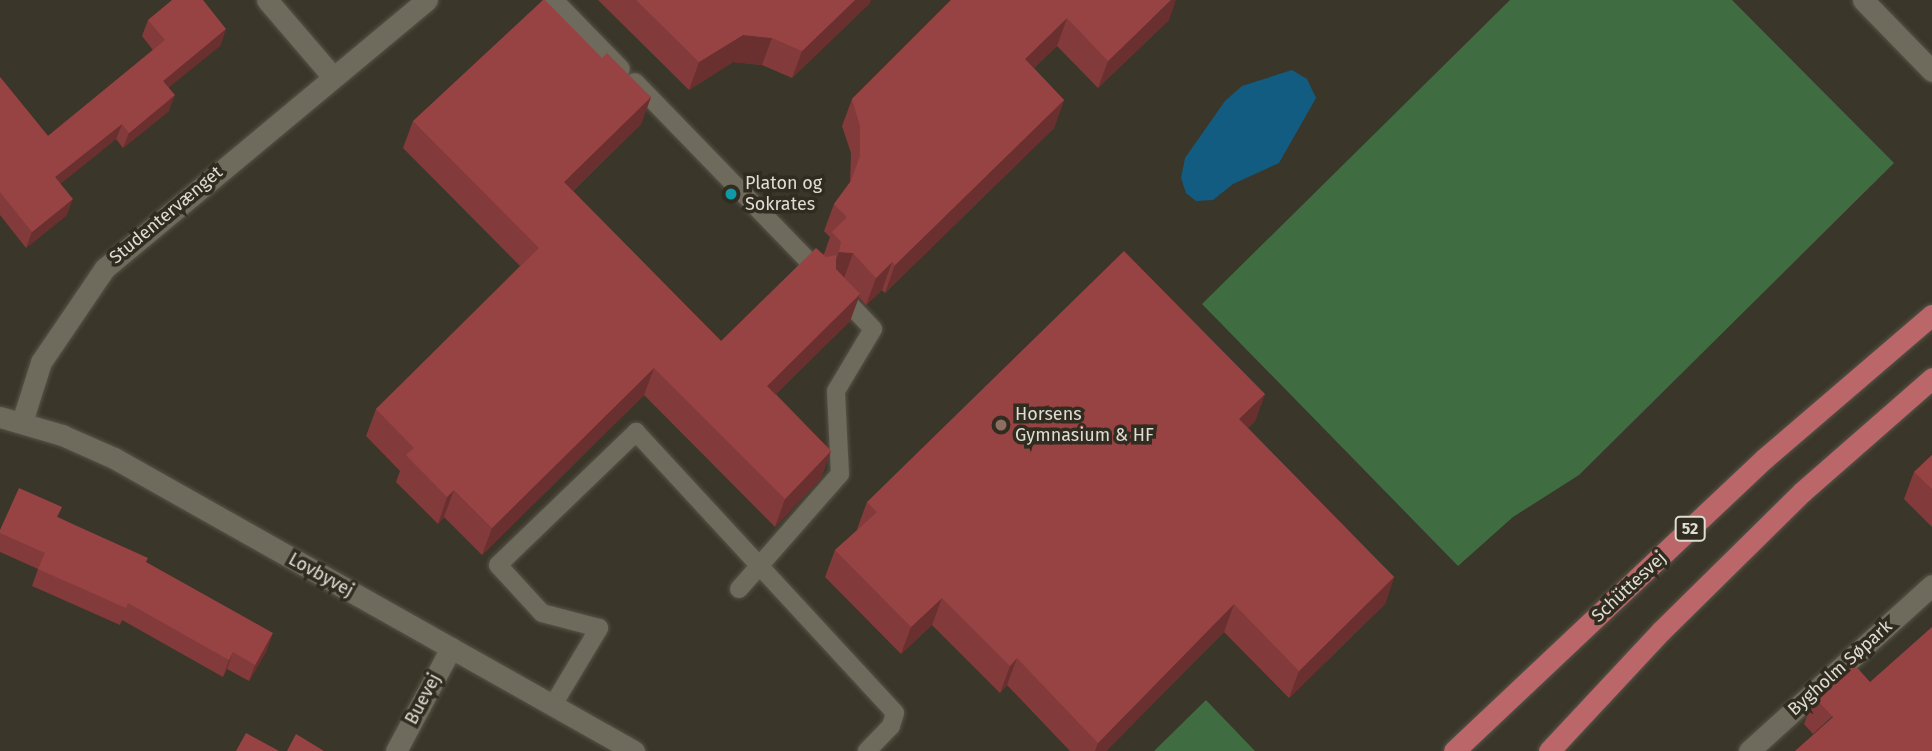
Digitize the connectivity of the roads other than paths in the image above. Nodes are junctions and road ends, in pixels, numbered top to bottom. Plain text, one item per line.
1 (267, 0) edge
2 (427, 0) edge
3 (554, 0) edge
4 (1863, 0) edge
5 (1932, 71) edge
6 (333, 77) junction
7 (820, 273) edge
8 (835, 289) edge
9 (1932, 315) edge
10 (1932, 377) edge
11 (0, 417) edge
12 (22, 422) junction
13 (761, 565) junction
14 (1932, 584) edge
15 (739, 589) dead end
16 (451, 648) junction
17 (553, 705) junction
18 (396, 751) edge
19 (634, 751) edge
20 (867, 751) edge
21 (1454, 751) edge
22 (1549, 751) edge
23 (1749, 751) edge

1 - 6 street
2 - 6 street, Studentervænget
3 - 7 lane
4 - 5 street
6 - 12 street, Studentervænget
8 - 13 lane
9 - 21 main road, Schüttesvej / 52
10 - 22 main road
11 - 12 street, Lovbyvej
12 - 16 street, Lovbyvej
13 - 15 lane
13 - 17 lane
13 - 20 lane
14 - 23 street, Bygholm Søpark
16 - 17 street, Lovbyvej
16 - 18 street, Buevej
17 - 19 street, Lovbyvej

